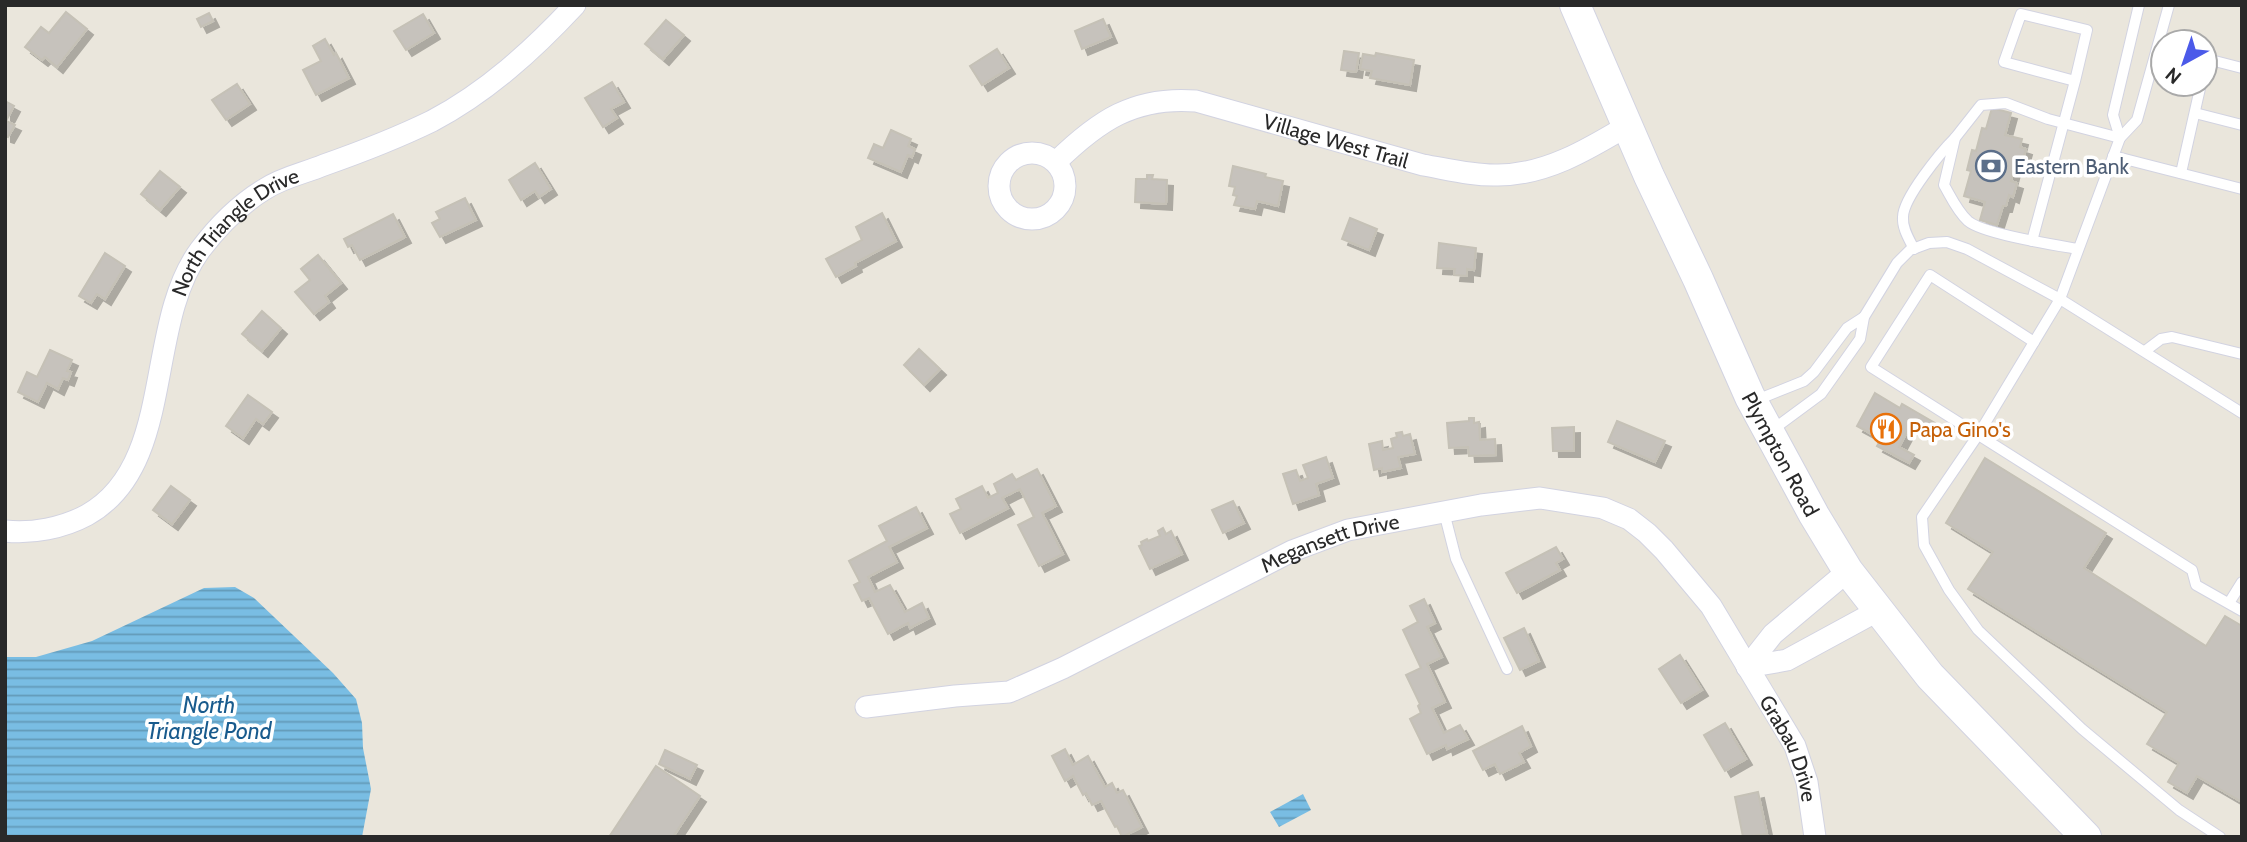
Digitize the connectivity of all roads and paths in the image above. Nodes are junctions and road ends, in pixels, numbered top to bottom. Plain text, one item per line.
1 (575, 5) edge
2 (1575, 5) edge
3 (2139, 5) edge
4 (2169, 5) edge
5 (2219, 62) edge
6 (2242, 68) edge
7 (2076, 81) junction
8 (2198, 98) edge
9 (2195, 113) junction
10 (2064, 123) junction
11 (2242, 125) edge
12 (1627, 126) junction
13 (1955, 138) junction
14 (2120, 138) junction
15 (2113, 156) junction
16 (1056, 162) dead end
17 (2181, 173) junction
18 (2242, 189) edge
19 (2032, 241) junction
20 (1914, 249) junction
21 (2078, 249) junction
22 (2060, 299) junction
23 (1864, 317) junction
24 (2034, 342) junction
25 (2145, 351) junction
26 (2242, 354) edge
27 (1750, 397) junction
28 (2242, 413) edge
29 (1768, 433) junction
30 (1978, 435) junction
31 (1444, 512) junction
32 (5, 531) edge
33 (1848, 571) junction
34 (2242, 582) edge
35 (2229, 603) junction
36 (1879, 610) junction
37 (2242, 611) edge
38 (1746, 667) junction
39 (1507, 669) dead end
40 (866, 708) dead end
41 (1815, 837) edge
42 (2086, 837) edge
43 (2221, 837) edge

1 - 32 street, North Triangle Drive
2 - 12 main road, Plympton Road
3 - 14 lane
4 - 14 lane
5 - 6 lane
7 - 7 lane
7 - 10 lane
8 - 9 lane
9 - 11 lane
9 - 17 lane
10 - 13 lane
10 - 14 lane
10 - 19 lane
12 - 16 street, Village West Trail
12 - 27 main road, Plympton Road
13 - 19 lane
13 - 20 lane
14 - 15 lane
15 - 17 lane
15 - 21 lane
17 - 18 lane
19 - 21 lane
20 - 22 lane
20 - 23 lane
21 - 22 lane
22 - 24 lane
22 - 25 lane
23 - 27 lane
23 - 29 lane
24 - 30 lane
24 - 30 lane
25 - 26 lane
25 - 28 lane
27 - 29 main road, Plympton Road
29 - 33 main road, Plympton Road
30 - 35 lane
30 - 43 lane
31 - 38 street, Megansett Drive
31 - 39 lane
31 - 40 street, Megansett Drive
33 - 36 main road, Plympton Road
33 - 38 street
34 - 35 lane
35 - 37 lane
36 - 38 street
36 - 42 main road, Plympton Road
38 - 41 street, Grabau Drive

